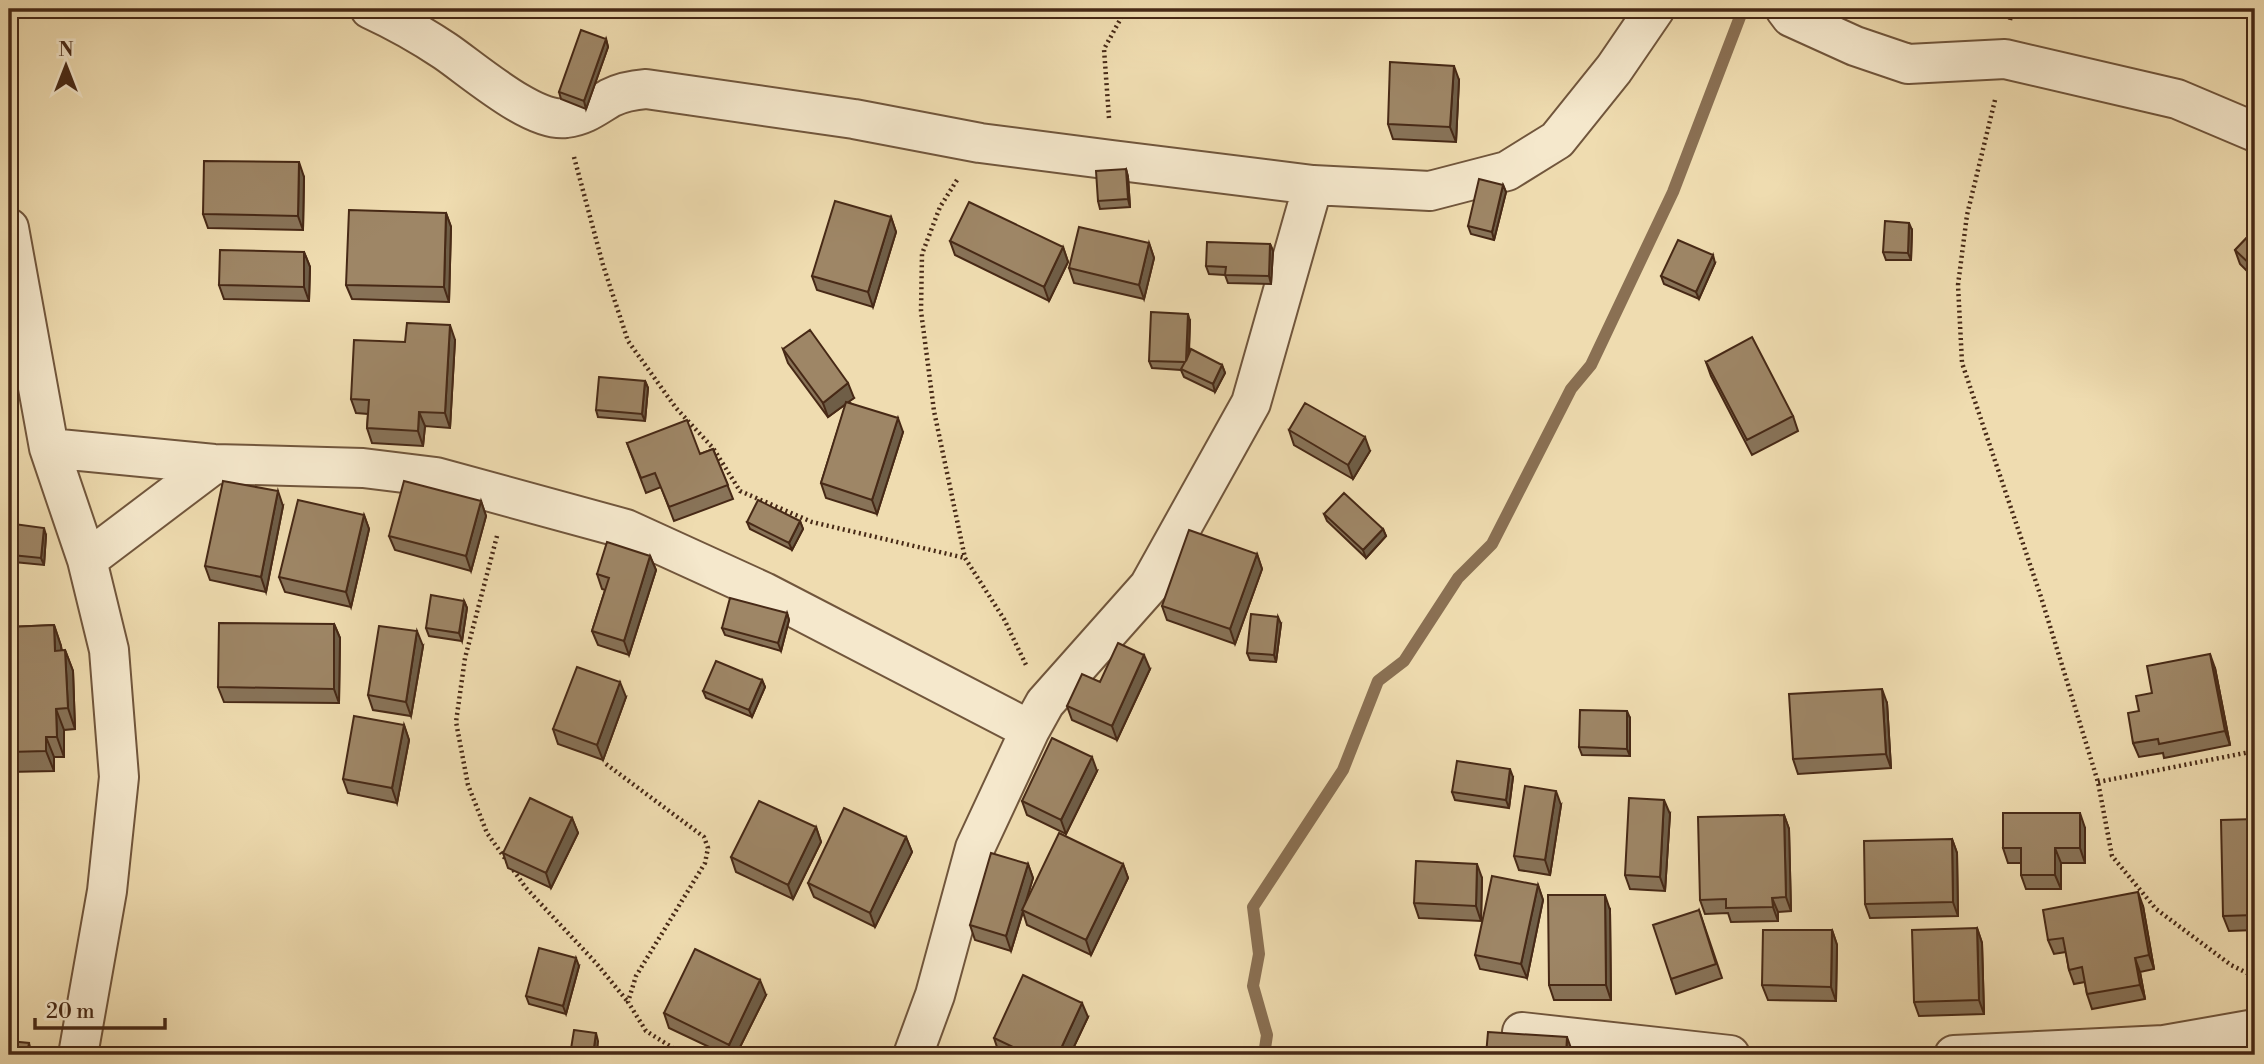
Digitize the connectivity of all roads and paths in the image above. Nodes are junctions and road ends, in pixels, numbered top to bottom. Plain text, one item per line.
1 (370, 9) edge
2 (1126, 9) edge
3 (1655, 9) edge
4 (1785, 9) edge
5 (2005, 59) junction
6 (564, 119) junction
7 (2255, 132) edge
8 (980, 143) junction
9 (1112, 160) junction
10 (1313, 185) junction
11 (9, 228) edge
12 (48, 449) junction
13 (214, 464) junction
14 (508, 495) junction
15 (965, 558) junction
16 (87, 560) junction
17 (1037, 717) junction
18 (2255, 751) edge
19 (606, 764) dead end
20 (2098, 782) junction
21 (2255, 977) edge
22 (628, 1002) junction
23 (2255, 1029) edge
24 (1521, 1032) edge
25 (78, 1055) edge
26 (684, 1055) edge
27 (913, 1055) edge
28 (1730, 1055) edge
29 (1954, 1055) edge

1 - 6 street
2 - 9 path
3 - 10 street
4 - 5 street
5 - 7 street
5 - 20 path
6 - 8 street
6 - 15 path
8 - 9 street
8 - 15 path
9 - 10 street
10 - 17 street
11 - 12 street
12 - 13 street
12 - 16 street
13 - 14 street
13 - 16 street
14 - 17 street
14 - 22 path
15 - 17 path
16 - 25 street
17 - 27 street
18 - 20 path
19 - 22 path
20 - 21 path
22 - 26 path
23 - 29 street
24 - 28 street

